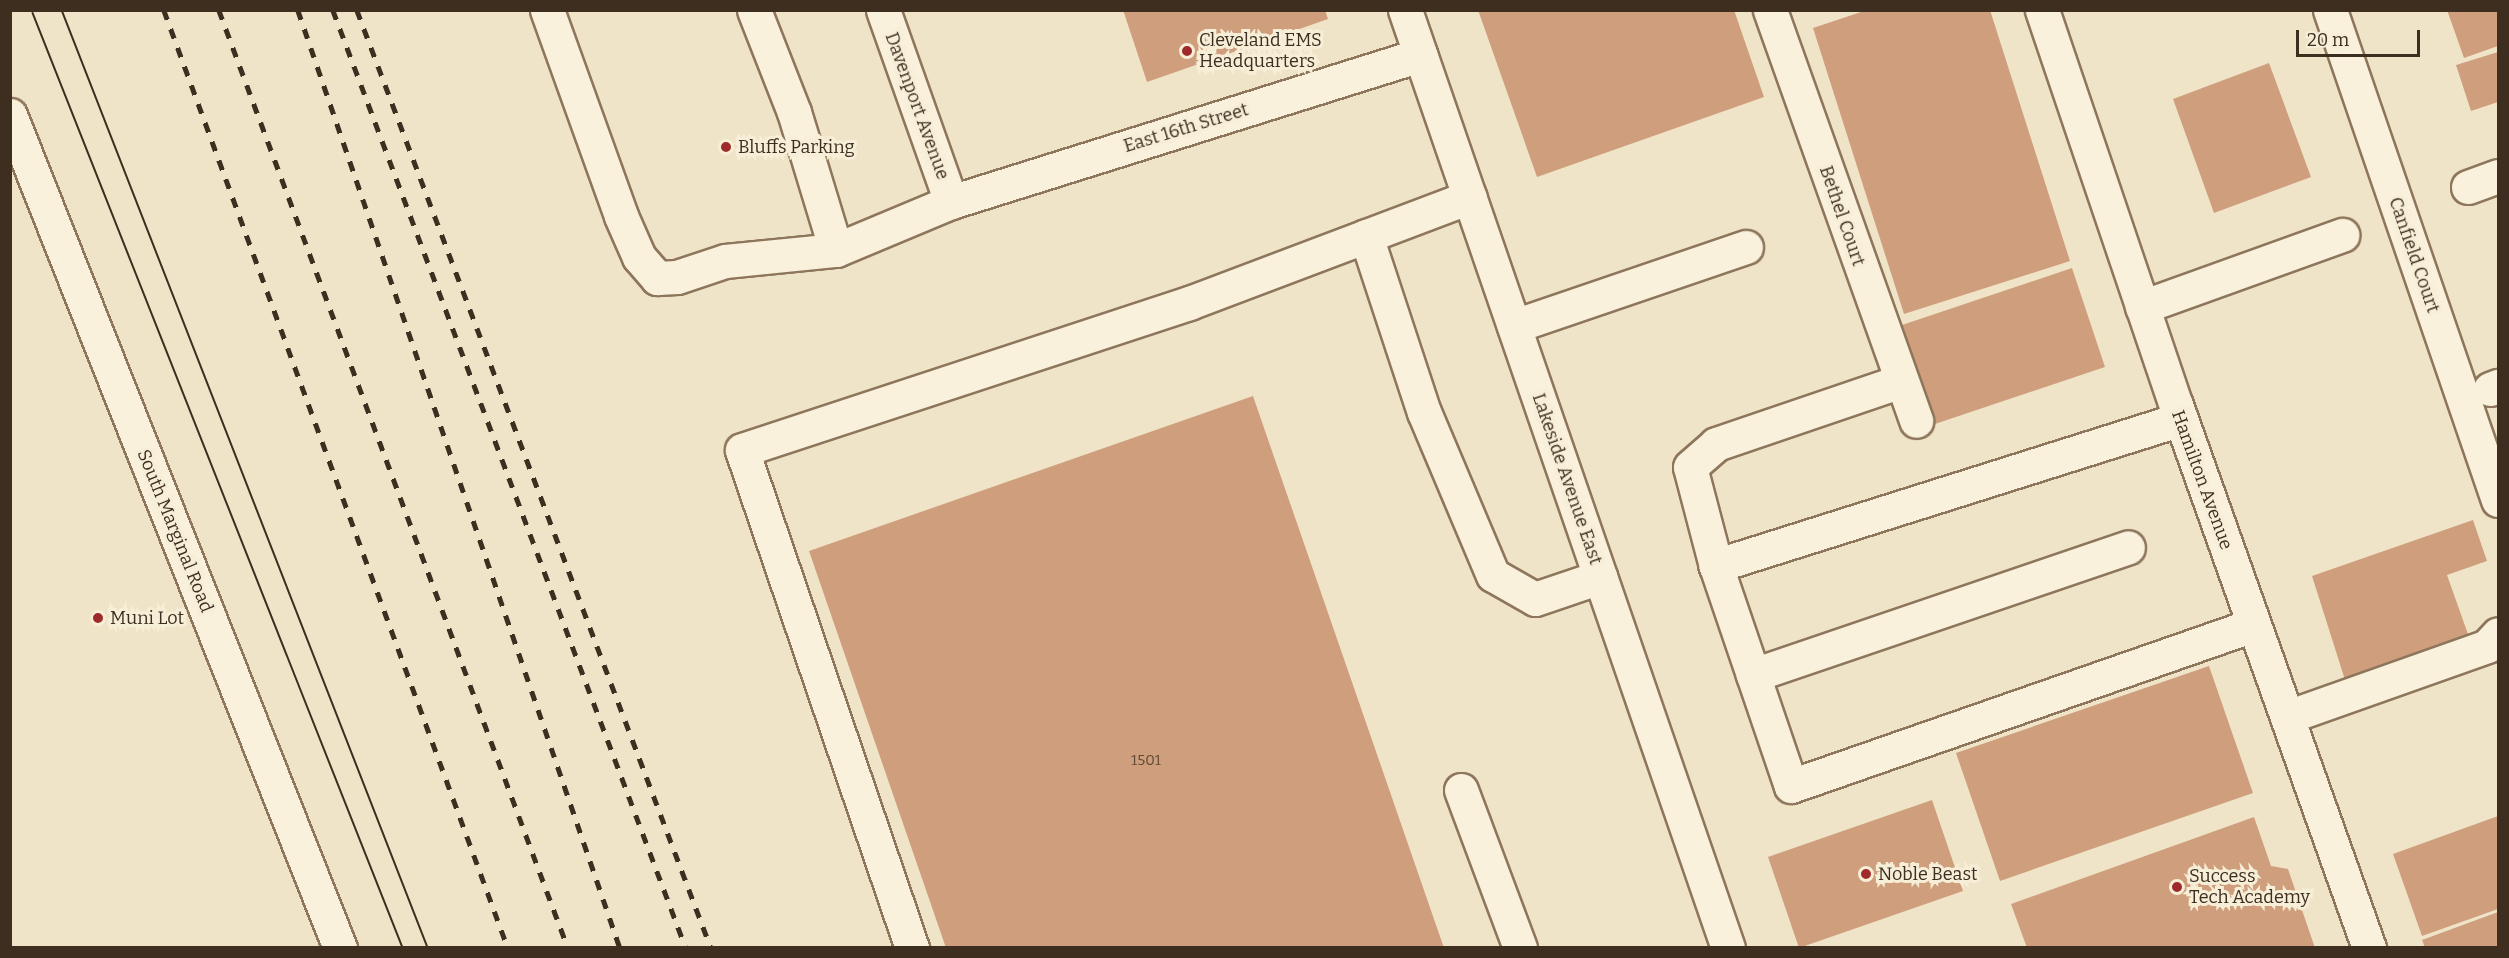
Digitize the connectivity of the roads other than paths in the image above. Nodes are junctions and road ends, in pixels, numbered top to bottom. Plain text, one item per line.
1 (547, 10) edge
2 (754, 10) edge
3 (884, 10) edge
4 (1405, 10) edge
5 (1770, 10) edge
6 (2042, 10) edge
7 (2330, 10) edge
8 (1421, 55) junction
9 (10, 115) edge
10 (2499, 176) edge
11 (2468, 187) dead end
12 (1470, 197) junction
13 (951, 202) junction
14 (2342, 235) dead end
15 (1366, 236) junction
16 (1746, 247) dead end
17 (836, 250) junction
18 (2142, 307) junction
19 (1514, 326) junction
20 (1901, 381) junction
21 (2181, 419) junction
22 (1916, 421) dead end
23 (2499, 500) edge
24 (2128, 547) dead end
25 (1716, 567) junction
26 (1600, 577) junction
27 (2254, 625) junction
28 (2499, 634) edge
29 (1753, 675) junction
30 (2287, 717) junction
31 (1461, 790) dead end
32 (340, 948) edge
33 (912, 948) edge
34 (1520, 948) edge
35 (1728, 948) edge
36 (2368, 948) edge

1 - 17 street, East 16th Street
2 - 17 street
3 - 13 street, Davenport Avenue
4 - 8 street, Lakeside Avenue East
5 - 20 street, Bethel Court
6 - 18 street, Hamilton Avenue
7 - 23 street, Canfield Court
8 - 12 street, Lakeside Avenue East
8 - 13 street, East 16th Street
9 - 32 street, South Marginal Road
10 - 11 street
12 - 15 street
12 - 19 street, Lakeside Avenue East
13 - 17 street, East 16th Street
14 - 18 street
15 - 26 street
15 - 33 street
16 - 19 street
18 - 21 street, Hamilton Avenue
19 - 26 street, Lakeside Avenue East
20 - 22 street, Bethel Court
20 - 25 street
21 - 25 street
21 - 27 street, Hamilton Avenue
24 - 29 street
25 - 29 street
26 - 35 street, Lakeside Avenue East
27 - 29 street
27 - 30 street, Hamilton Avenue
28 - 30 street
30 - 36 street, Hamilton Avenue
31 - 34 street

